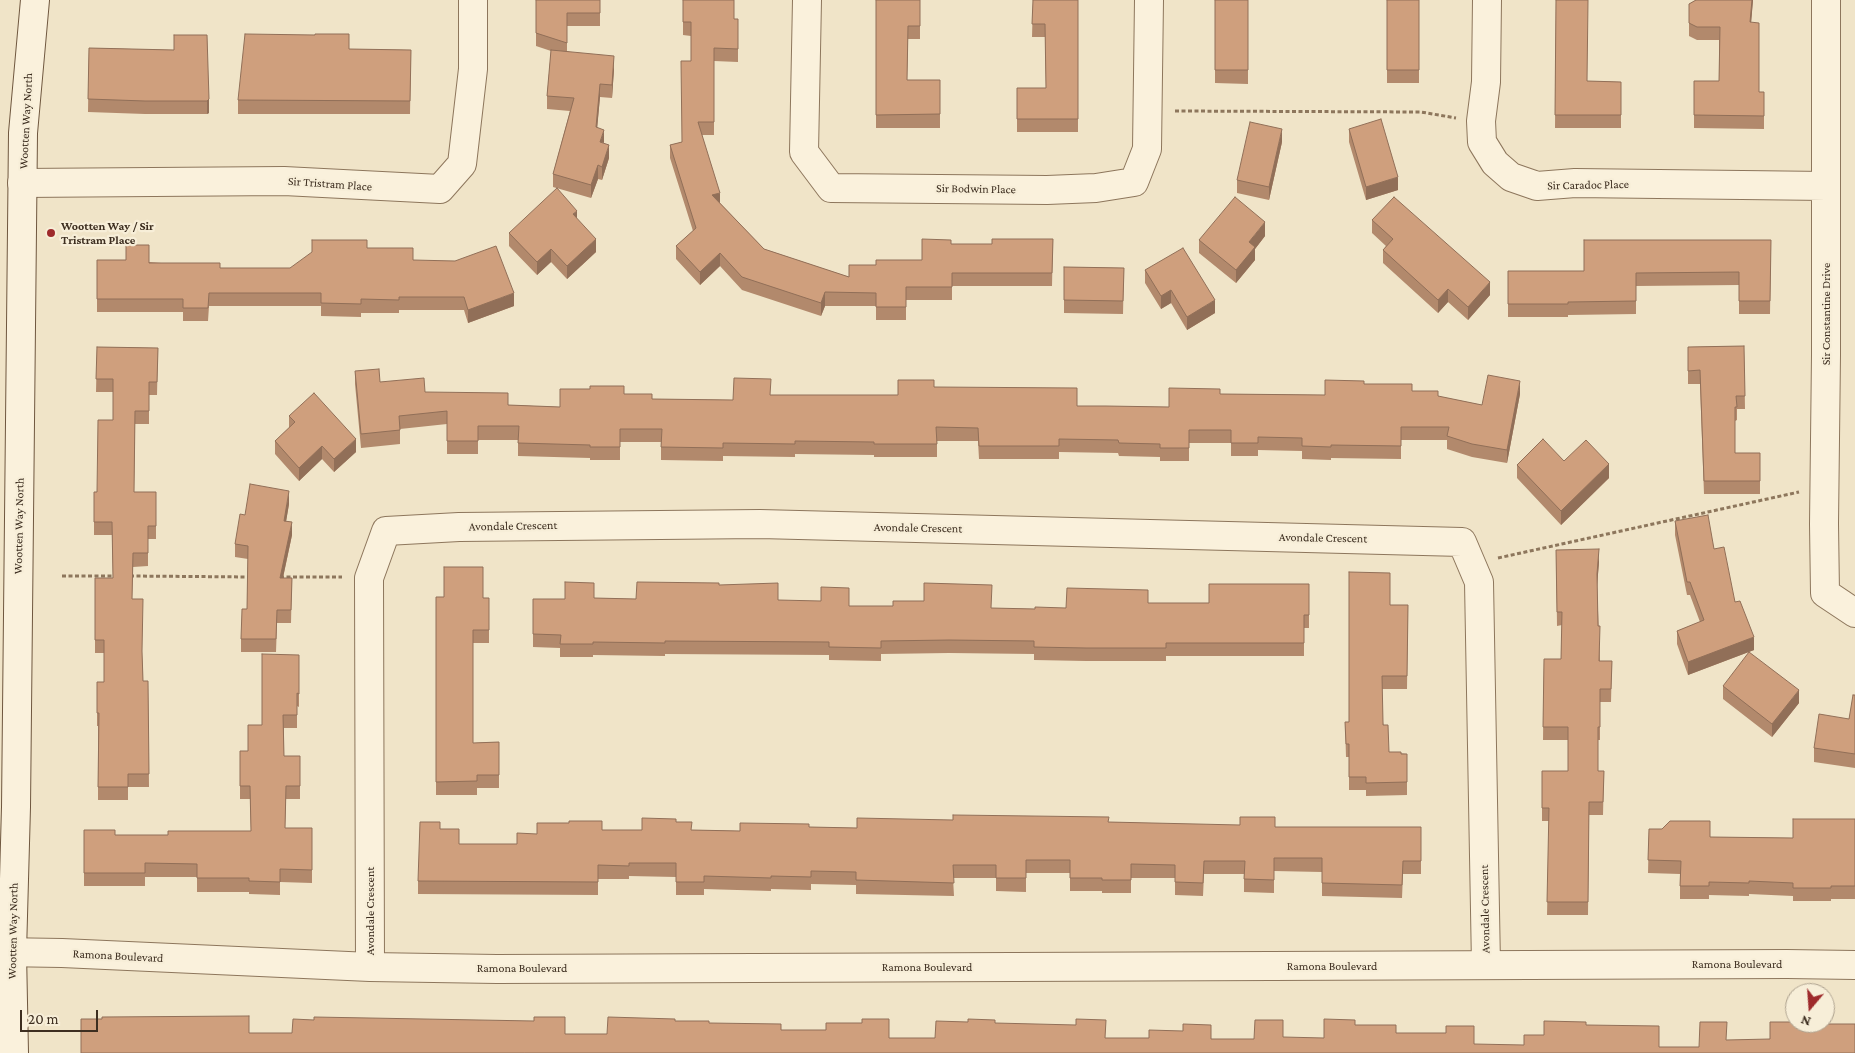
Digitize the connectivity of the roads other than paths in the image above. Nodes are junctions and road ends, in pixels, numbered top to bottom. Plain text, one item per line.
1 (35, 0) edge
2 (473, 0) edge
3 (807, 0) edge
4 (1149, 0) edge
5 (1487, 0) edge
6 (1826, 0) edge
7 (22, 183) junction
8 (1826, 186) junction
9 (1855, 613) edge
10 (6, 952) edge
11 (1855, 965) edge
12 (1486, 966) junction
13 (370, 967) junction
14 (14, 1053) edge

1 - 7 street, Wootten Way North
2 - 7 street, Sir Tristram Place
3 - 4 street, Sir Bodwin Place
5 - 8 street, Sir Caradoc Place
6 - 8 street, Sir Constantine Drive
7 - 10 street, Wootten Way North
8 - 9 street, Sir Constantine Drive
10 - 13 street, Ramona Boulevard
10 - 14 street, Wootten Way North
11 - 12 street, Ramona Boulevard
12 - 13 street, Ramona Boulevard
12 - 13 street, Avondale Crescent

